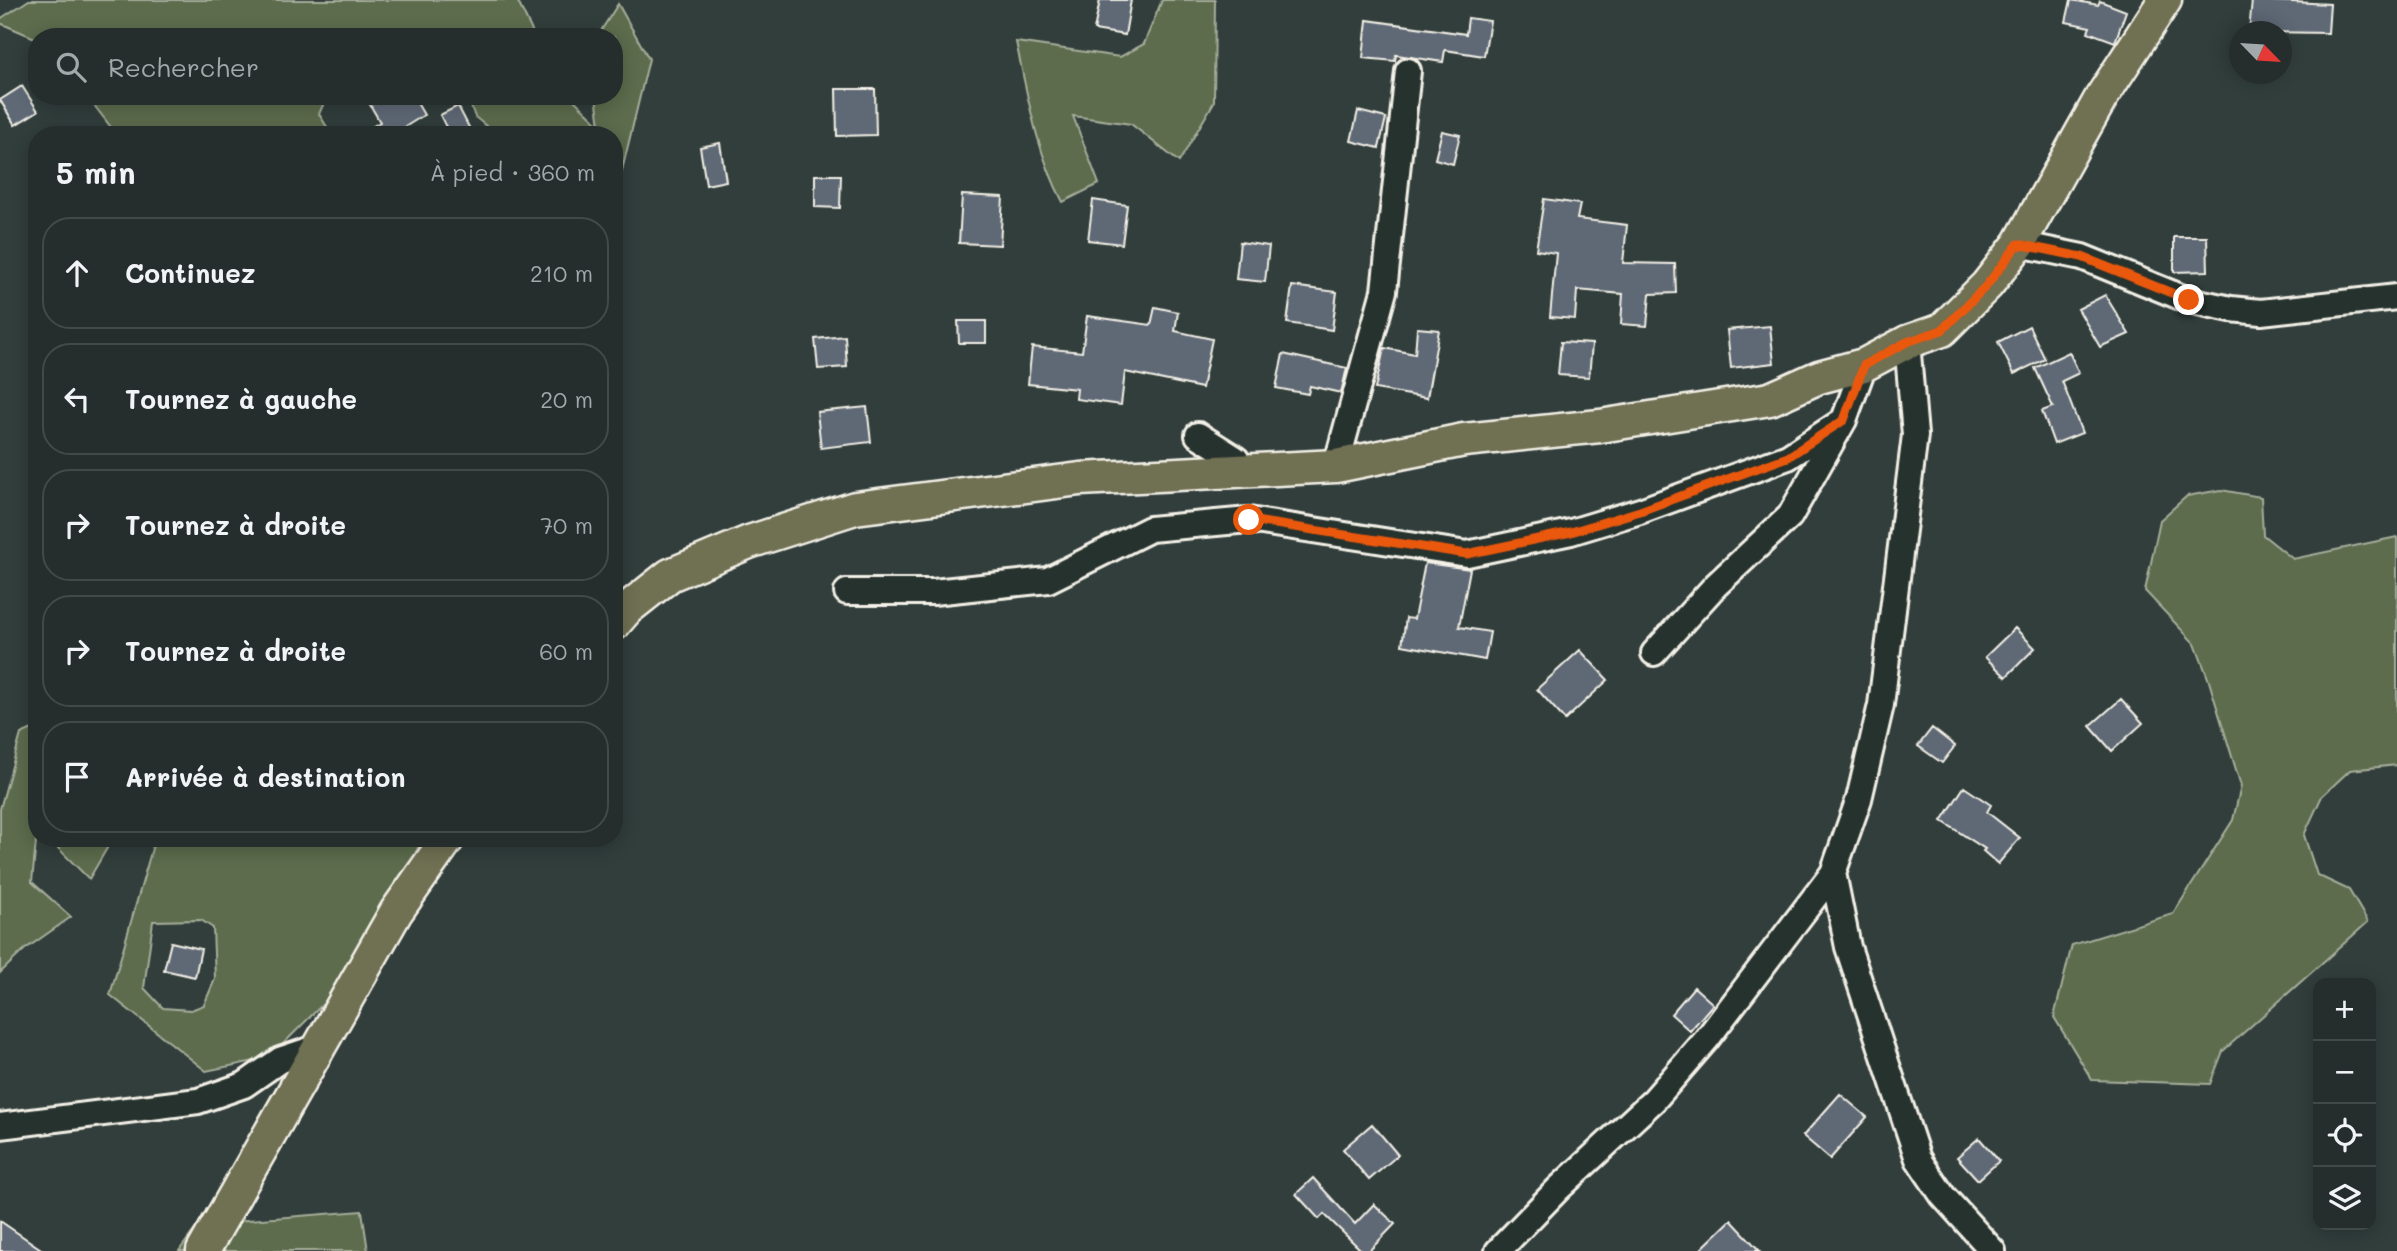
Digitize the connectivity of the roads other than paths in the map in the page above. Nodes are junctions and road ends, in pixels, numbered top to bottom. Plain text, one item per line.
1 (2165, 0) edge
2 (1408, 71) dead end
3 (2018, 244) junction
4 (2397, 297) edge
5 (1907, 342) junction
6 (1864, 365) junction
7 (1844, 420) junction
8 (1198, 435) dead end
9 (1336, 466) junction
10 (1235, 473) junction
11 (847, 592) dead end
12 (623, 614) edge
13 (1654, 653) dead end
14 (442, 847) edge
15 (1833, 873) junction
16 (322, 1046) junction
17 (0, 1126) edge
18 (203, 1251) edge
19 (1498, 1251) edge
20 (1993, 1251) edge

1 - 3 main road
2 - 9 street
3 - 4 street
3 - 5 main road
5 - 6 main road
5 - 15 street
6 - 7 street
6 - 9 main road
7 - 11 street
7 - 13 street
8 - 10 street
9 - 10 main road
10 - 12 main road
14 - 16 main road
15 - 19 street
15 - 20 street
16 - 17 street
16 - 18 main road

